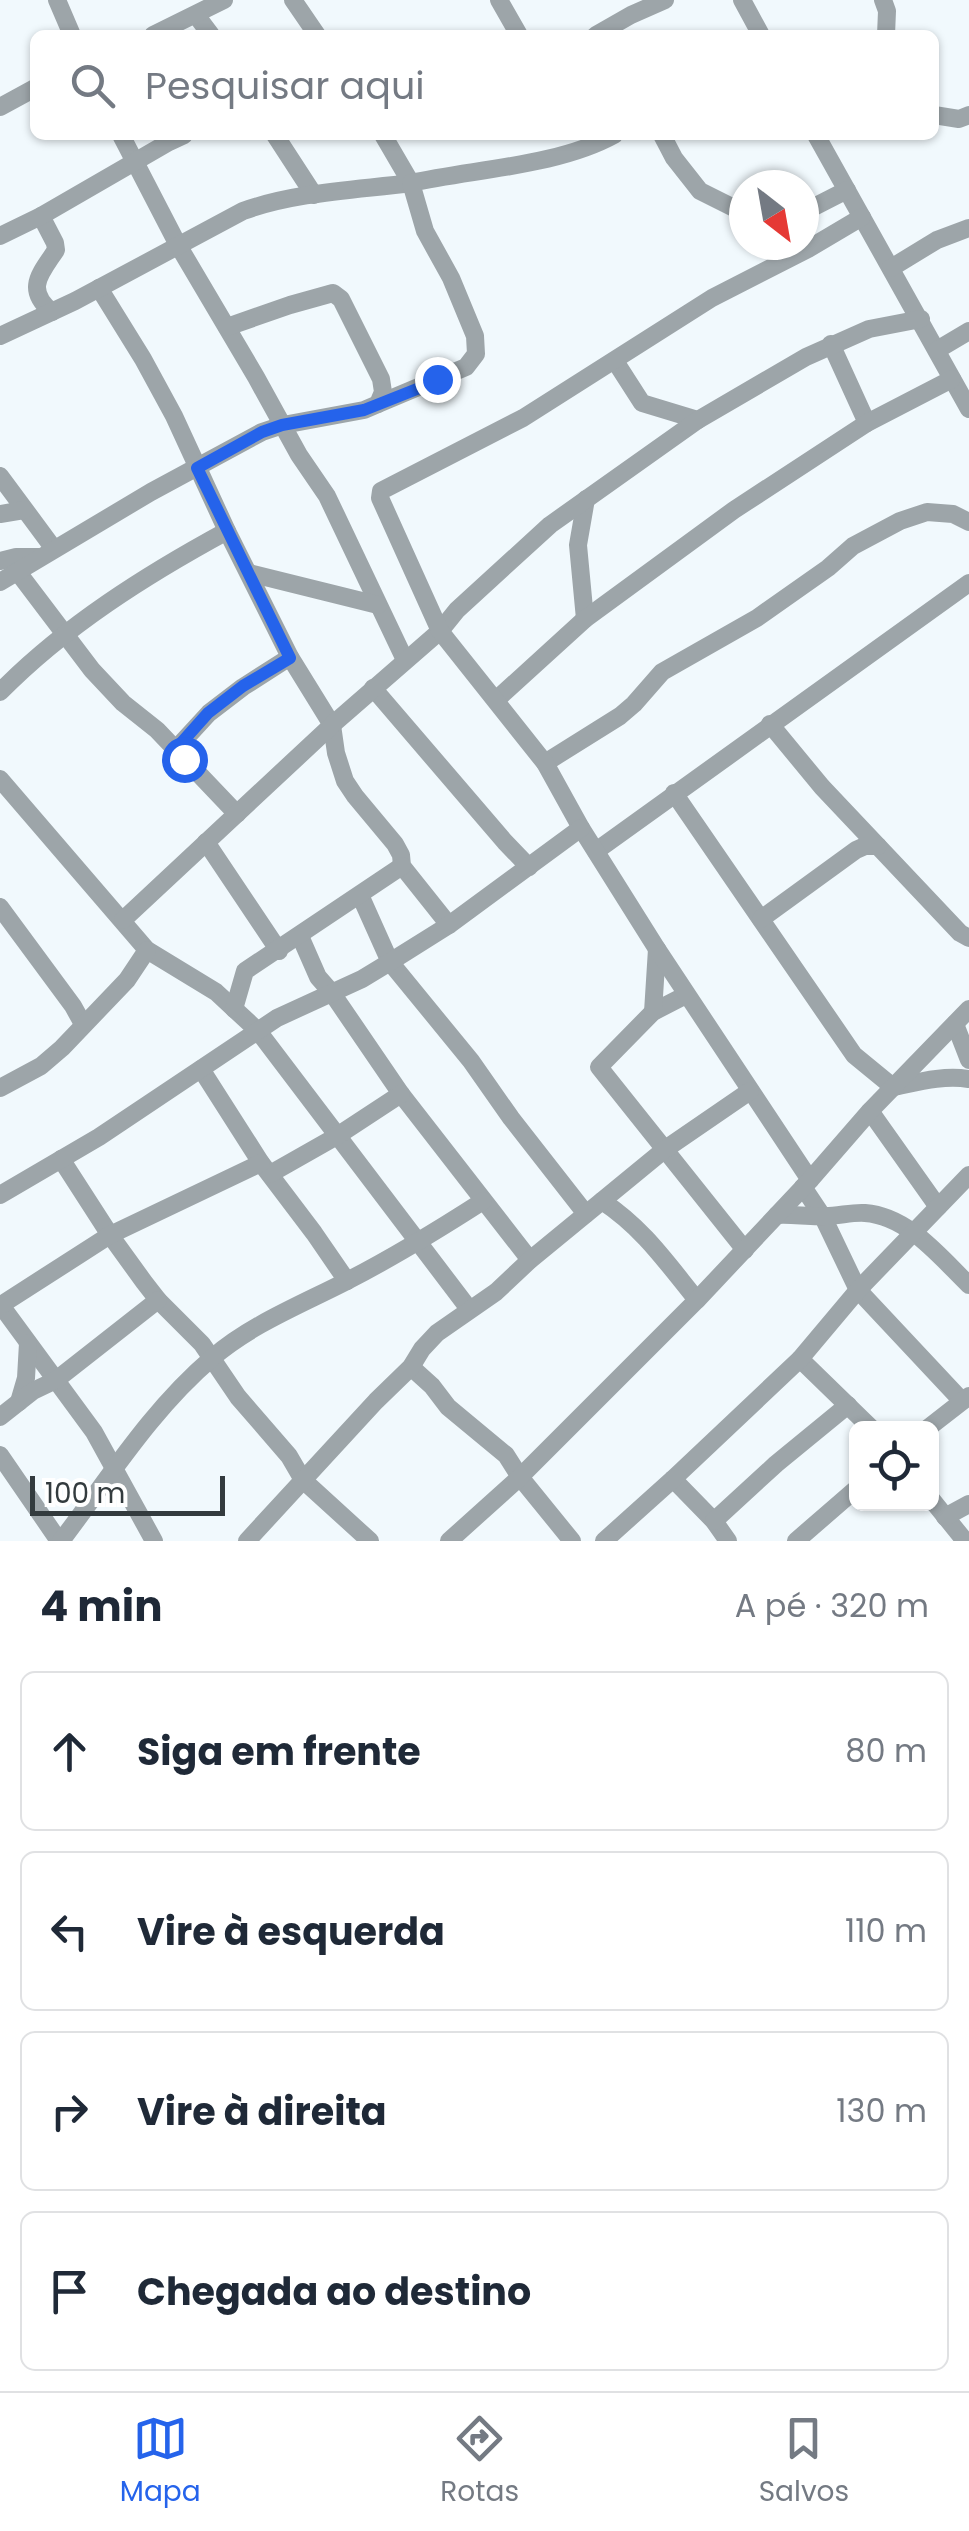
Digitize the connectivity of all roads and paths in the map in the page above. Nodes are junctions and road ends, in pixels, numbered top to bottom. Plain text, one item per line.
1 (57, 0) edge
2 (224, 0) edge
3 (293, 0) edge
4 (499, 0) edge
5 (665, 0) edge
6 (743, 0) edge
7 (883, 0) edge
8 (196, 16) junction
9 (70, 30) edge
10 (164, 30) edge
11 (207, 30) edge
12 (314, 30) edge
13 (517, 30) edge
14 (605, 30) edge
15 (758, 30) edge
16 (886, 30) edge
17 (30, 91) edge
18 (0, 106) edge
19 (969, 115) edge
20 (939, 116) edge
21 (123, 140) edge
22 (175, 140) edge
23 (278, 140) edge
24 (387, 140) edge
25 (665, 140) edge
26 (819, 140) edge
27 (578, 142) edge
28 (134, 162) junction
29 (412, 183) junction
30 (847, 190) junction
31 (314, 195) junction
32 (819, 204) edge
33 (729, 206) edge
34 (41, 216) junction
35 (862, 217) junction
36 (969, 228) edge
37 (0, 236) edge
38 (178, 245) junction
39 (892, 268) junction
40 (99, 288) junction
41 (52, 312) junction
42 (921, 320) junction
43 (227, 327) junction
44 (969, 332) edge
45 (0, 336) edge
46 (831, 344) junction
47 (937, 350) junction
48 (615, 361) junction
49 (952, 379) junction
50 (378, 404) junction
51 (969, 409) edge
52 (320, 420) junction
53 (698, 420) junction
54 (867, 422) junction
55 (282, 425) junction
56 (300, 455) junction
57 (197, 468) junction
58 (0, 476) edge
59 (586, 499) junction
60 (24, 510) junction
61 (0, 514) edge
62 (969, 522) edge
63 (227, 531) junction
64 (47, 553) junction
65 (0, 560) edge
66 (17, 570) junction
67 (249, 572) junction
68 (0, 582) edge
69 (969, 584) edge
70 (378, 605) junction
71 (585, 619) junction
72 (440, 631) junction
73 (66, 634) junction
74 (290, 658) junction
75 (405, 660) junction
76 (373, 688) junction
77 (0, 692) edge
78 (496, 700) junction
79 (770, 724) junction
80 (332, 725) junction
81 (175, 750) junction
82 (545, 763) junction
83 (0, 779) edge
84 (674, 793) junction
85 (237, 814) junction
86 (581, 828) junction
87 (206, 842) junction
88 (878, 846) junction
89 (596, 851) junction
90 (402, 866) junction
91 (528, 866) junction
92 (360, 894) junction
93 (0, 908) edge
94 (761, 919) junction
95 (123, 920) junction
96 (448, 925) junction
97 (300, 936) junction
98 (969, 938) edge
99 (657, 949) junction
100 (147, 950) junction
101 (278, 951) junction
102 (390, 962) junction
103 (332, 993) junction
104 (686, 995) junction
105 (234, 1009) junction
106 (969, 1009) edge
107 (653, 1012) junction
108 (83, 1024) junction
109 (955, 1024) junction
110 (258, 1031) junction
111 (969, 1060) edge
112 (201, 1069) junction
113 (969, 1080) edge
114 (0, 1088) edge
115 (893, 1088) junction
116 (750, 1091) junction
117 (401, 1094) junction
118 (870, 1110) junction
119 (337, 1136) junction
120 (664, 1150) junction
121 (61, 1159) junction
122 (265, 1169) junction
123 (968, 1177) edge
124 (806, 1184) junction
125 (0, 1195) edge
126 (483, 1201) junction
127 (602, 1201) junction
128 (938, 1207) junction
129 (586, 1214) junction
130 (777, 1215) junction
131 (822, 1217) junction
132 (914, 1232) junction
133 (110, 1235) junction
134 (420, 1242) junction
135 (744, 1250) junction
136 (530, 1260) junction
137 (347, 1281) junction
138 (969, 1284) edge
139 (858, 1290) junction
140 (158, 1300) junction
141 (697, 1300) junction
142 (0, 1305) edge
143 (469, 1309) junction
144 (7, 1322) edge
145 (28, 1343) junction
146 (213, 1357) junction
147 (800, 1359) junction
148 (411, 1366) junction
149 (56, 1380) junction
150 (965, 1398) edge
151 (19, 1402) junction
152 (848, 1406) junction
153 (0, 1417) edge
154 (864, 1421) edge
155 (937, 1421) edge
156 (0, 1455) edge
157 (115, 1471) junction
158 (520, 1478) junction
159 (674, 1479) junction
160 (303, 1480) junction
161 (849, 1495) edge
162 (969, 1504) edge
163 (939, 1509) edge
164 (945, 1517) junction
165 (714, 1521) junction
166 (957, 1538) edge
167 (606, 1540) edge
168 (61, 1541) edge
169 (154, 1541) edge
170 (246, 1541) edge
171 (370, 1541) edge
172 (449, 1541) edge
173 (572, 1541) edge
174 (728, 1541) edge
175 (796, 1541) edge

1 - 9 street
2 - 8 street
3 - 12 street
4 - 13 street
5 - 14 street
6 - 15 street
7 - 16 street
8 - 10 street
8 - 11 street
17 - 18 street
19 - 20 street
21 - 28 street
22 - 28 street
23 - 31 street
24 - 29 street
25 - 33 street
26 - 30 street
27 - 29 street
28 - 34 street
28 - 38 street
29 - 31 street
29 - 50 street
30 - 32 street
30 - 35 street
31 - 38 street
34 - 37 street
34 - 41 street
35 - 39 street
35 - 48 street
36 - 39 street
38 - 40 street
38 - 43 street
39 - 42 street
40 - 41 street
40 - 57 street
41 - 45 street
42 - 46 street
42 - 47 street
43 - 50 street
43 - 55 street
44 - 47 street
46 - 53 street
46 - 54 street
47 - 49 street
48 - 53 street
48 - 72 street
49 - 51 street
49 - 54 street
50 - 52 street
52 - 55 street
52 - 56 street
53 - 59 street
54 - 71 street
55 - 56 street
55 - 57 street
56 - 70 street
57 - 63 street
57 - 64 street
58 - 60 street
59 - 71 street
59 - 72 street
60 - 61 street
60 - 64 street
62 - 82 street
63 - 67 street
63 - 73 street
64 - 65 street
64 - 66 street
66 - 68 street
66 - 73 street
67 - 70 street
67 - 74 street
69 - 79 street
70 - 75 street
71 - 78 street
72 - 75 street
72 - 78 street
73 - 77 street
73 - 81 street
74 - 80 street
74 - 81 street
75 - 76 street
76 - 80 street
76 - 91 street
78 - 82 street
79 - 84 street
79 - 88 street
80 - 85 street
80 - 90 street
81 - 85 street
82 - 86 street
83 - 95 street
84 - 89 street
84 - 94 street
85 - 87 street
86 - 89 street
86 - 91 street
87 - 95 street
87 - 101 street
88 - 94 street
88 - 98 street
89 - 99 street
90 - 92 street
90 - 96 street
91 - 96 street
92 - 97 street
92 - 102 street
93 - 108 street
94 - 115 street
95 - 100 street
96 - 102 street
97 - 101 street
97 - 103 street
99 - 104 street
99 - 107 street
100 - 105 street
100 - 108 street
101 - 105 street
102 - 103 street
102 - 129 street
103 - 110 street
103 - 117 street
104 - 107 street
104 - 116 street
105 - 110 street
106 - 109 street
107 - 120 street
108 - 114 street
109 - 111 street
109 - 115 street
110 - 112 street
110 - 119 street
112 - 121 street
112 - 122 street
113 - 115 street
115 - 118 street
116 - 120 street
116 - 124 street
117 - 119 street
117 - 126 street
118 - 124 street
118 - 128 street
119 - 122 street
119 - 134 street
120 - 127 street
120 - 135 street
121 - 125 street
121 - 133 street
122 - 133 street
122 - 137 street
123 - 128 street
124 - 130 street
124 - 131 street
126 - 134 street
126 - 136 street
127 - 129 street
127 - 141 street
128 - 132 street
129 - 136 street
130 - 131 street
130 - 135 street
131 - 132 street
131 - 139 street
132 - 138 street
132 - 139 street
133 - 140 street
133 - 142 street
134 - 137 street
134 - 143 street
135 - 141 street
136 - 143 street
137 - 146 street
139 - 147 street
139 - 150 street
140 - 146 street
140 - 149 street
141 - 158 street
142 - 144 street
143 - 148 street
144 - 145 street
145 - 149 street
145 - 151 street
146 - 157 street
146 - 160 street
147 - 152 street
147 - 159 street
148 - 158 street
148 - 160 street
149 - 151 street
149 - 157 street
150 - 155 street
151 - 153 street
152 - 154 street
152 - 165 street
156 - 168 street
157 - 168 street
157 - 169 street
158 - 172 street
158 - 173 street
159 - 165 street
159 - 167 street
160 - 170 street
160 - 171 street
161 - 175 street
162 - 164 street
163 - 164 street
164 - 166 street
165 - 174 street

